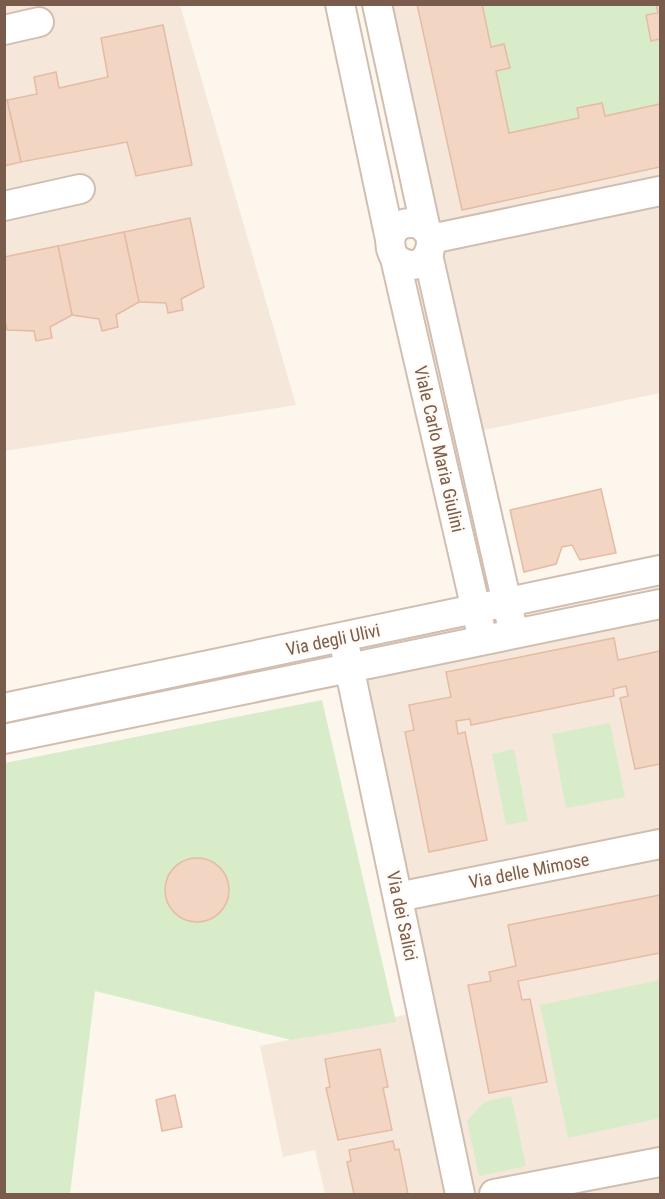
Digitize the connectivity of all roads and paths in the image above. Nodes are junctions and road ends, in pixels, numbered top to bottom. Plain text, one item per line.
1 (340, 4) edge
2 (376, 4) edge
3 (39, 22) dead end
4 (4, 30) edge
5 (80, 189) dead end
6 (660, 191) edge
7 (4, 206) edge
8 (428, 241) junction
9 (392, 248) junction
10 (660, 570) edge
11 (507, 602) junction
12 (660, 604) edge
13 (476, 609) junction
14 (513, 634) junction
15 (343, 638) junction
16 (482, 641) junction
17 (350, 668) junction
18 (4, 708) edge
19 (4, 739) edge
20 (660, 844) edge
21 (398, 897) junction
22 (660, 1162) edge
23 (460, 1194) edge
24 (494, 1194) edge

1 - 9 street, Viale Carlo Maria Giulini
2 - 8 street, Viale Carlo Maria Giulini
3 - 4 street
5 - 7 street
6 - 8 street
8 - 9 street
8 - 9 street
8 - 11 street, Viale Carlo Maria Giulini
9 - 13 street, Viale Carlo Maria Giulini
10 - 11 street, Via degli Ulivi
11 - 13 street, Via degli Ulivi
11 - 14 street, Viale Carlo Maria Giulini
12 - 14 street, Via degli Ulivi
13 - 15 street, Via degli Ulivi
13 - 16 street, Viale Carlo Maria Giulini
14 - 16 street, Via degli Ulivi
15 - 17 street, Via dei Salici
15 - 18 street, Via degli Ulivi
16 - 17 street, Via degli Ulivi
17 - 19 street, Via degli Ulivi
17 - 21 street, Via dei Salici
20 - 21 street, Via delle Mimose
21 - 23 street, Via dei Salici
22 - 24 street

